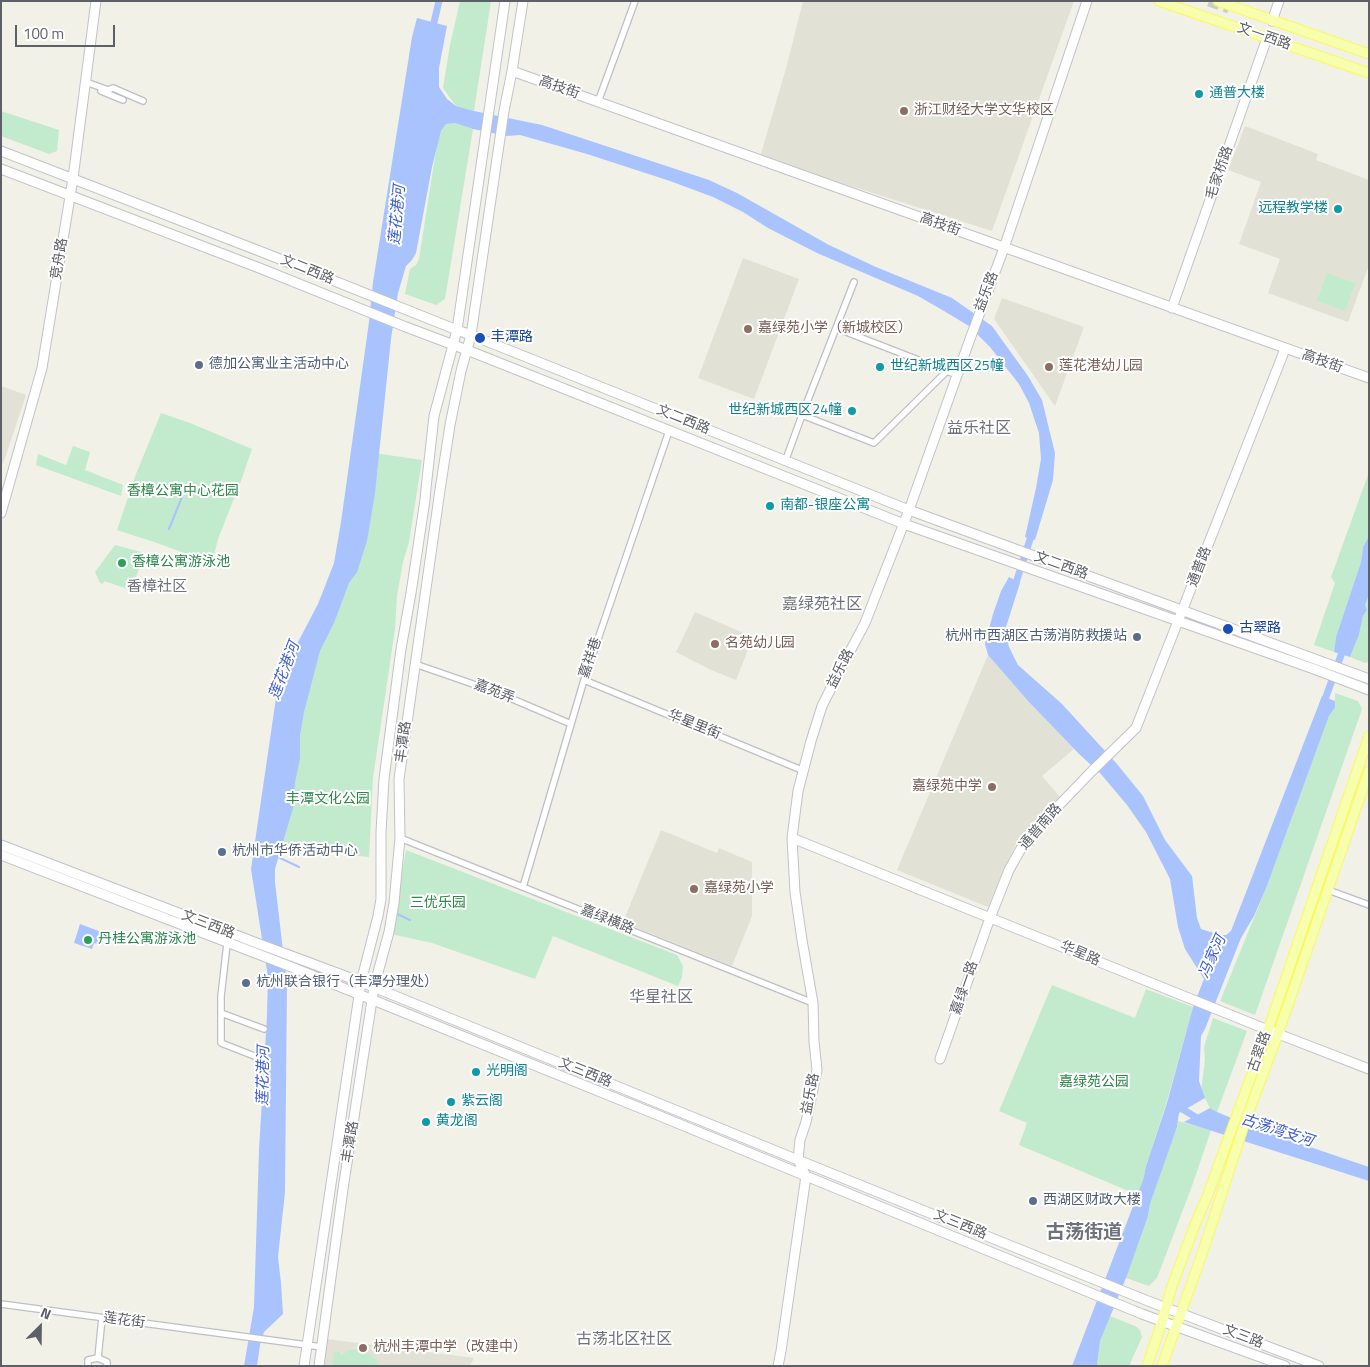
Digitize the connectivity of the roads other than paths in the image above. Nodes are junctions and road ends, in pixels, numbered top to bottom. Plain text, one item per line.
1 (96, 1) edge
2 (505, 1) edge
3 (523, 1) edge
4 (635, 1) edge
5 (1087, 1) edge
6 (1159, 1) edge
7 (1218, 1) edge
8 (1279, 1) edge
9 (1272, 21) junction
10 (1267, 38) junction
11 (1369, 54) edge
12 (512, 71) junction
13 (1369, 73) edge
14 (86, 83) junction
15 (123, 100) dead end
16 (143, 100) dead end
17 (598, 102) junction
18 (1, 151) edge
19 (1, 169) edge
20 (73, 178) junction
21 (70, 195) junction
22 (1004, 248) junction
23 (854, 282) dead end
24 (1172, 308) junction
25 (836, 328) junction
26 (457, 330) junction
27 (471, 335) junction
28 (452, 344) junction
29 (1286, 349) junction
30 (467, 350) junction
31 (947, 371) junction
32 (958, 375) junction
33 (1369, 378) edge
34 (802, 415) junction
35 (669, 432) junction
36 (785, 462) junction
37 (909, 510) junction
38 (1, 513) edge
39 (904, 524) junction
40 (1182, 611) junction
41 (1179, 621) junction
42 (415, 664) junction
43 (1317, 665) junction
44 (1369, 679) edge
45 (584, 680) junction
46 (1369, 690) edge
47 (571, 724) junction
48 (1369, 736) edge
49 (804, 771) junction
50 (1092, 771) joint
51 (1369, 771) edge
52 (400, 838) junction
53 (792, 838) junction
54 (1, 845) edge
55 (1, 856) edge
56 (523, 887) junction
57 (1328, 890) junction
58 (1369, 905) edge
59 (990, 918) junction
60 (227, 944) junction
61 (361, 982) junction
62 (374, 987) junction
63 (360, 995) junction
64 (373, 1000) junction
65 (813, 1003) junction
66 (221, 1012) junction
67 (264, 1029) dead end
68 (1268, 1030) junction
69 (1278, 1034) junction
70 (262, 1059) dead end
71 (940, 1059) dead end
72 (1369, 1069) edge
73 (798, 1160) junction
74 (806, 1176) junction
75 (1, 1304) edge
76 (1166, 1307) junction
77 (1181, 1314) junction
78 (102, 1318) junction
79 (1162, 1322) junction
80 (1177, 1327) junction
81 (307, 1345) junction
82 (322, 1348) junction
83 (98, 1358) junction
84 (88, 1366) edge
85 (107, 1366) edge
86 (304, 1366) edge
87 (319, 1366) edge
88 (778, 1366) edge
89 (1147, 1366) edge
90 (1162, 1366) edge
91 (1285, 1366) edge
92 (1319, 1366) edge

1 - 14 main road, 竞舟路
2 - 26 main road, 丰潭路
3 - 12 main road, 丰潭路
4 - 17 street
5 - 22 main road, 益乐路
6 - 10 main road, 文一西路
7 - 9 main road, 文一西路
8 - 9 main road
9 - 11 main road, 文一西路
10 - 13 main road, 文一西路
10 - 24 main road, 毛家桥路
12 - 17 main road, 高技街
12 - 27 main road, 丰潭路
14 - 15 street
14 - 16 street
14 - 20 main road, 竞舟路
17 - 22 main road, 高技街
18 - 20 main road, 文二西路
19 - 21 main road, 文二西路
20 - 21 main road, 竞舟路
20 - 26 main road, 文二西路
21 - 28 main road, 文二西路
21 - 38 main road, 竞舟路
22 - 24 main road, 高技街
22 - 32 main road, 益乐路
23 - 25 street
24 - 29 main road, 高技街
25 - 31 street
25 - 34 street
26 - 27 main road, 文二西路
26 - 28 main road, 丰潭路
27 - 30 main road, 丰潭路
27 - 36 main road, 文二西路
28 - 30 main road, 文二西路
28 - 61 main road, 丰潭路
29 - 33 main road, 高技街
29 - 40 main road, 通普路
30 - 35 main road, 文二西路
30 - 42 main road, 丰潭路
31 - 32 street
31 - 34 street
32 - 37 main road, 益乐路
34 - 36 street
35 - 39 main road, 文二西路
35 - 45 street, 嘉祥巷
36 - 37 main road, 文二西路
37 - 39 main road, 益乐路
37 - 40 main road, 文二西路
39 - 41 main road, 文二西路
39 - 49 main road, 益乐路
40 - 41 main road, 通普路
40 - 43 main road, 文二西路
41 - 43 main road, 文二西路
41 - 50 main road, 通普路
42 - 47 street, 嘉苑弄
42 - 52 main road, 丰潭路
43 - 44 main road, 文二西路
43 - 46 main road, 文二西路
45 - 47 street, 嘉祥巷
45 - 49 street, 华星里街
47 - 56 street, 嘉祥巷
48 - 68 main road, 古翠路
49 - 53 main road, 益乐路
50 - 59 main road, 通普南路
51 - 57 main road, 古翠路
52 - 56 street, 嘉绿横路
52 - 62 main road, 丰潭路
53 - 59 main road, 华星路
53 - 65 main road, 益乐路
54 - 61 main road, 文三西路
55 - 60 main road, 文三西路
56 - 65 street, 嘉绿横路
57 - 58 street
57 - 69 main road, 古翠路
59 - 68 main road, 华星路
59 - 71 main road, 嘉绿一路
60 - 63 main road, 文三西路
60 - 66 street
61 - 62 main road, 文三西路
61 - 63 main road, 丰潭路
62 - 64 main road, 丰潭路
62 - 73 main road, 文三西路
63 - 64 main road, 文三西路
63 - 81 main road, 丰潭路
64 - 74 main road, 文三西路
64 - 82 main road, 丰潭路
65 - 73 main road, 益乐路
66 - 67 street
66 - 70 street
68 - 69 main road, 华星路
68 - 76 main road, 古翠路
69 - 72 main road, 华星路
69 - 77 main road, 古翠路
73 - 74 main road
73 - 76 main road, 文三西路
74 - 79 main road, 文三西路
74 - 88 main road
75 - 78 street, 莲花街
76 - 77 main road, 文三路
76 - 79 main road, 古翠路
77 - 80 main road, 古翠路
77 - 92 main road, 文三路
78 - 81 street, 莲花街
78 - 83 street
79 - 80 main road, 文三路
79 - 89 main road, 古翠路
80 - 90 main road, 古翠路
80 - 91 main road, 文三路
81 - 82 street
81 - 86 main road, 丰潭路
82 - 87 main road, 丰潭路
83 - 84 street
83 - 85 street

